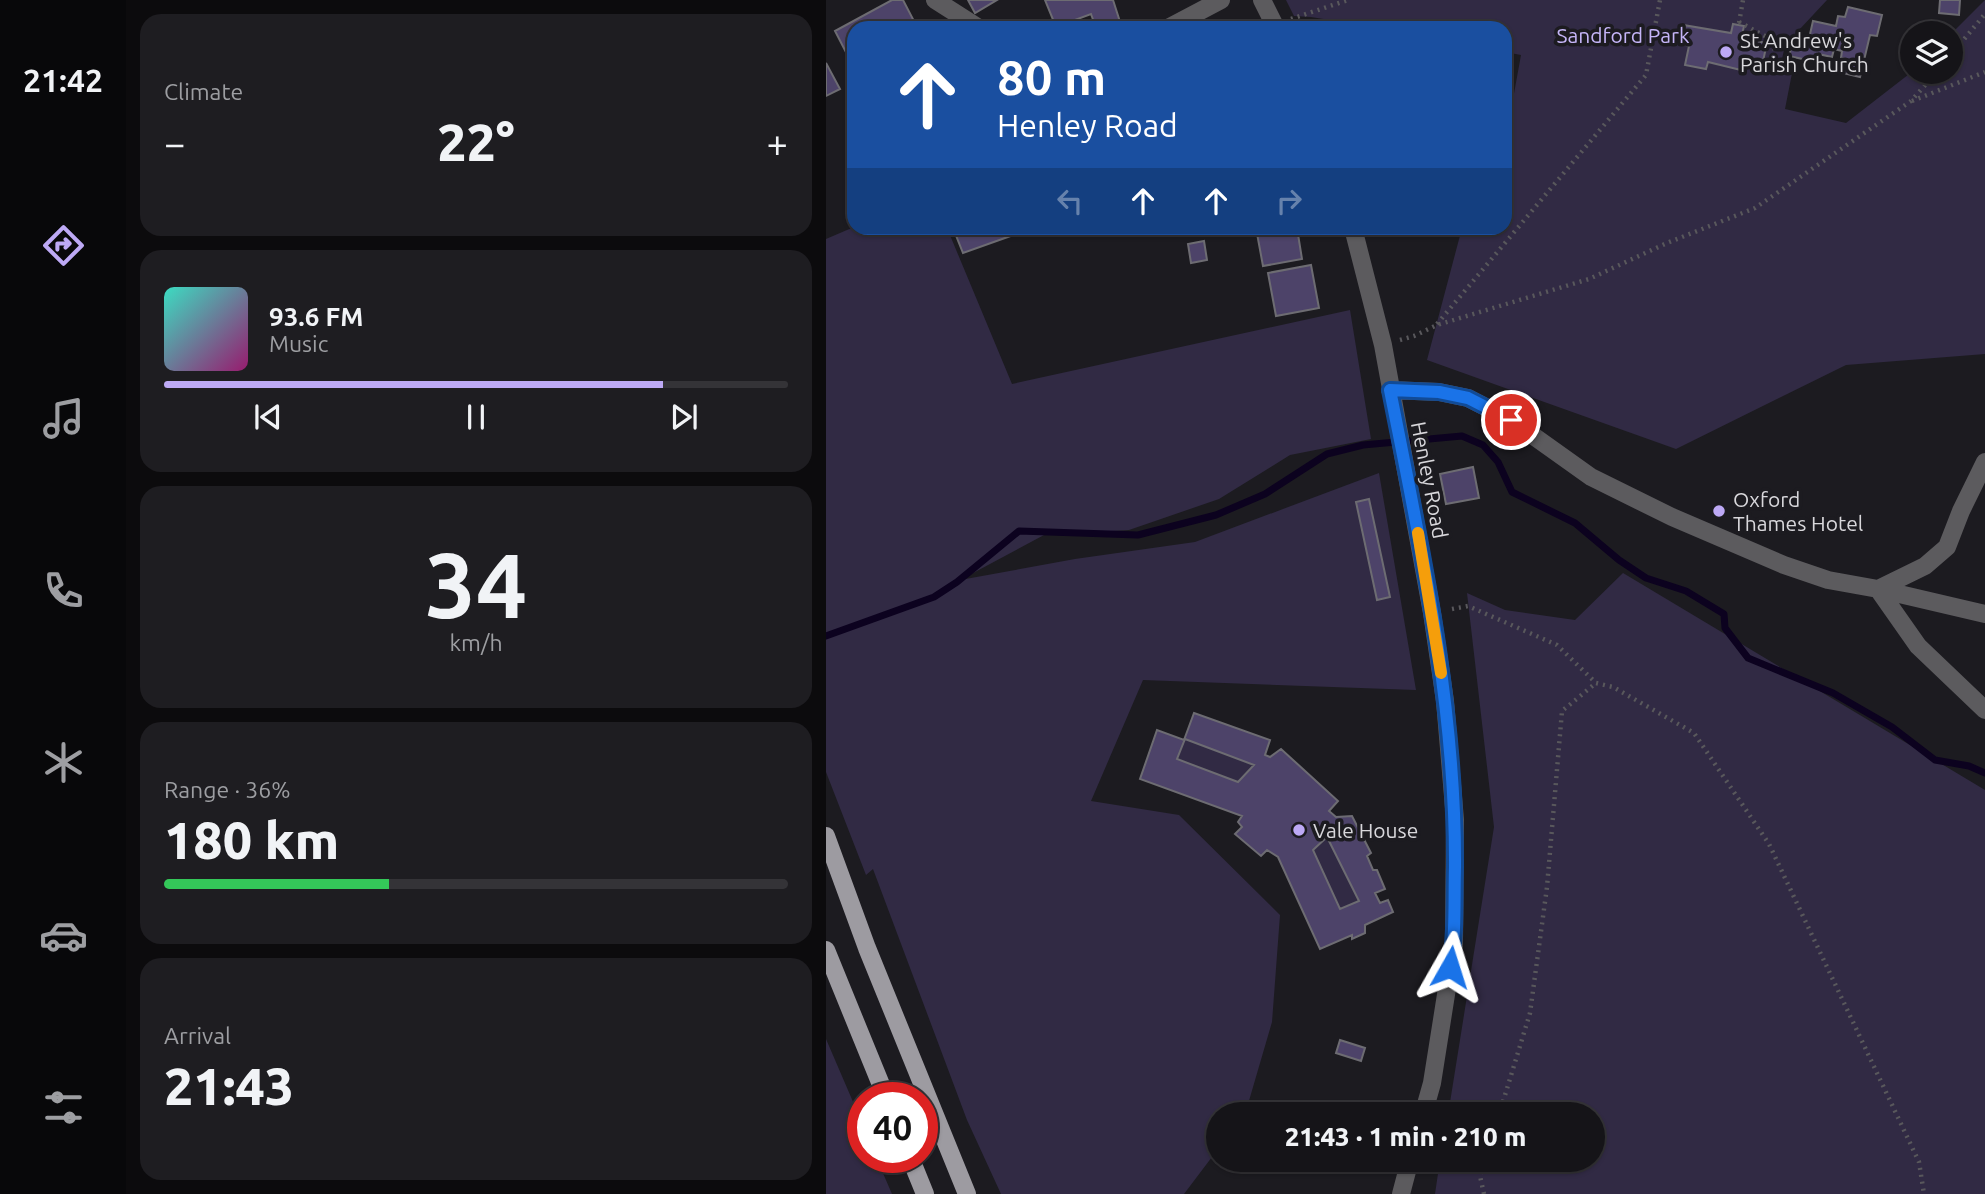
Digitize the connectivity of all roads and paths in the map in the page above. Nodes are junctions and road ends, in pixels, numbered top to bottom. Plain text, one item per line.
1 (935, 0) edge
2 (1221, 0) edge
3 (1262, 0) edge
4 (1348, 0) edge
5 (1660, 0) edge
6 (1743, 0) edge
7 (1198, 6) edge
8 (1985, 14) edge
9 (968, 21) edge
10 (1178, 21) edge
11 (1278, 21) edge
12 (1287, 21) edge
13 (1963, 41) edge
14 (1985, 72) edge
15 (1769, 74) dead end
16 (1926, 84) edge
17 (1911, 101) junction
18 (1355, 235) edge
19 (1437, 325) junction
20 (1383, 345) junction
21 (1390, 390) junction
22 (1985, 462) edge
23 (1878, 589) junction
24 (1432, 613) junction
25 (1985, 614) edge
26 (1596, 683) junction
27 (1985, 710) edge
28 (826, 836) edge
29 (826, 950) edge
30 (880, 1082) edge
31 (1427, 1102) edge
32 (1503, 1102) edge
33 (1407, 1172) edge
34 (1481, 1172) edge
35 (916, 1173) edge
36 (925, 1194) edge
37 (967, 1194) edge
38 (1401, 1194) edge
39 (1484, 1194) edge
40 (1924, 1194) edge

1 - 9 street
2 - 7 street
3 - 11 street
4 - 12 path
5 - 19 path
6 - 15 path
7 - 10 street
8 - 13 path
14 - 17 path
16 - 17 path
17 - 19 path
18 - 20 street, Henley Road
19 - 20 path
20 - 21 street, Henley Road
21 - 23 street
21 - 24 street, Henley Road
22 - 23 street
23 - 25 street
23 - 27 street
24 - 26 path
24 - 31 street, Henley Road
26 - 32 path
26 - 40 path
28 - 37 main road
29 - 30 main road
33 - 38 street
34 - 39 path
35 - 36 main road

